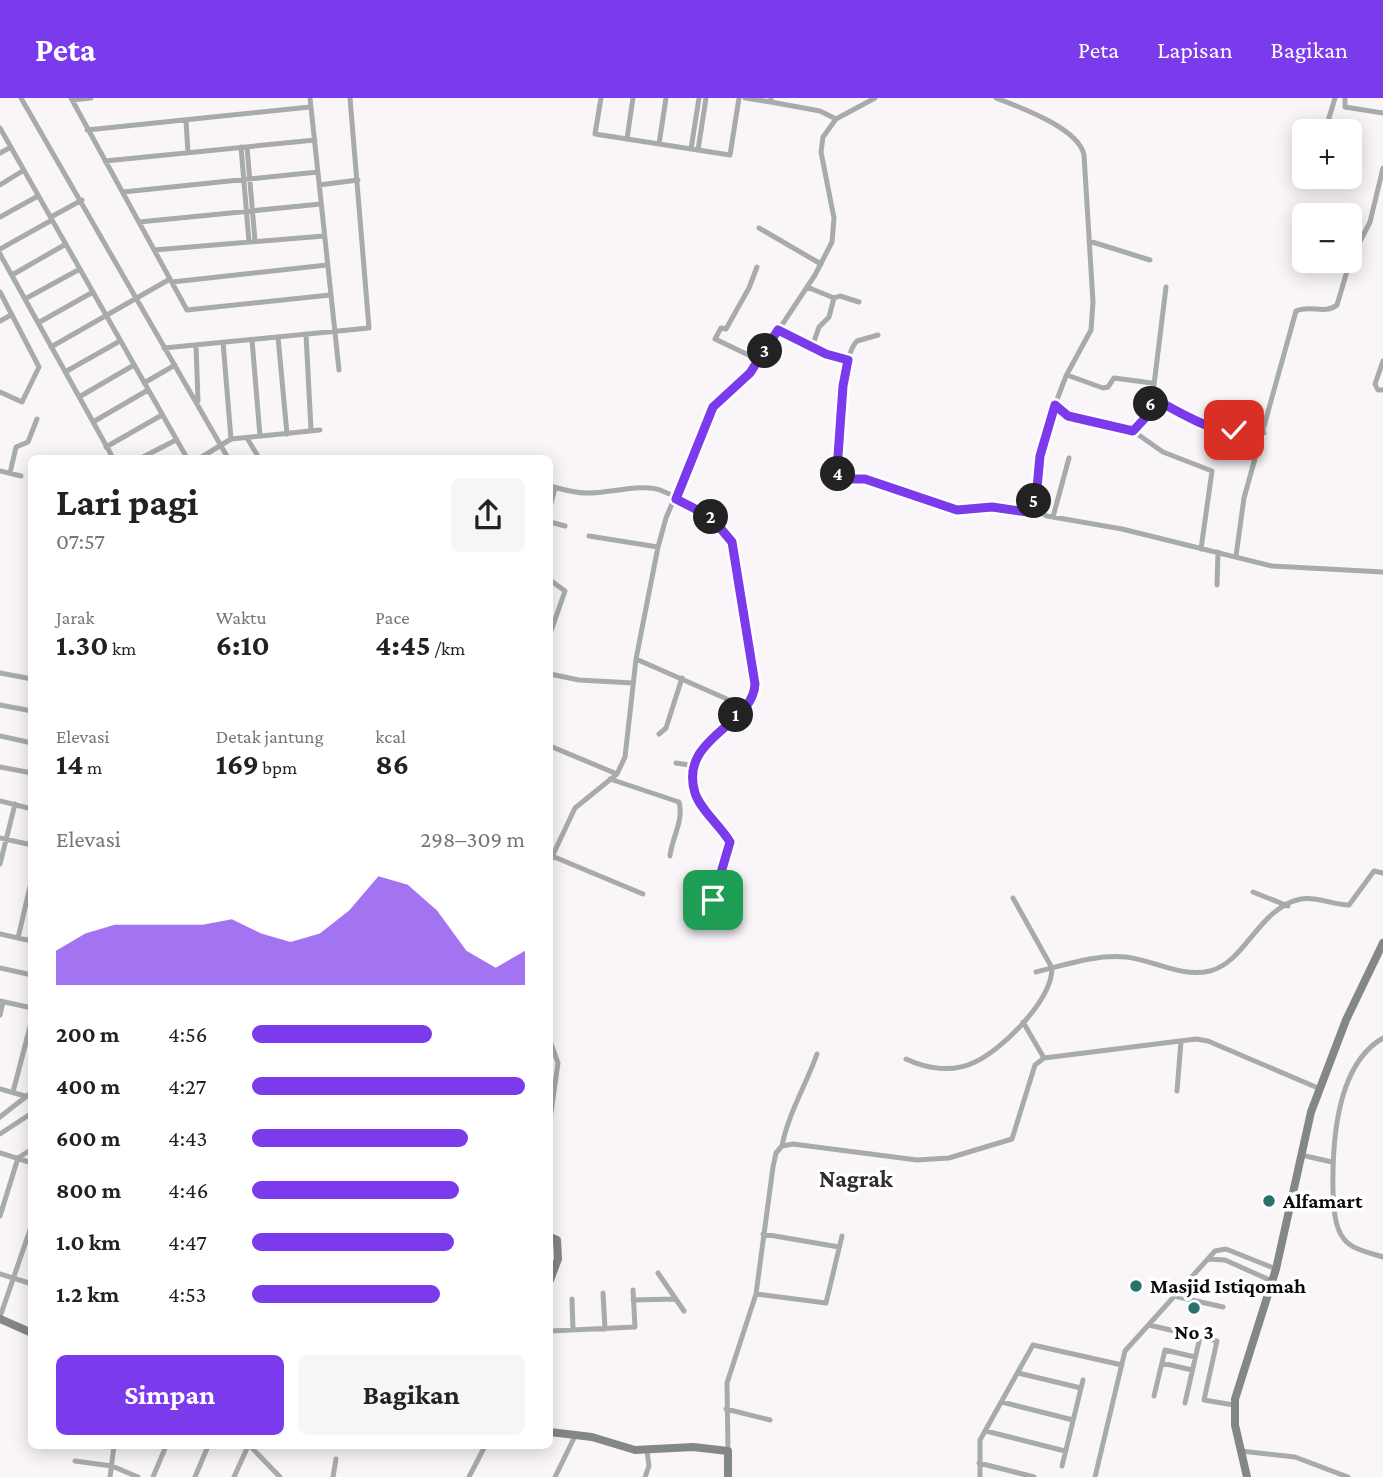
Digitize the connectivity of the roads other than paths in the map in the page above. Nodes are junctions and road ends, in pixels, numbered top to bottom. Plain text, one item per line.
1 (21, 98) edge
2 (91, 98) edge
3 (310, 98) edge
4 (350, 98) edge
5 (601, 98) edge
6 (633, 98) edge
7 (666, 98) edge
8 (699, 98) edge
9 (706, 98) edge
10 (739, 98) edge
11 (745, 98) edge
12 (802, 98) edge
13 (875, 98) edge
14 (996, 98) edge
15 (1335, 98) edge
16 (1345, 98) edge
17 (71, 99) edge
18 (771, 100) edge
19 (310, 107) junction
20 (801, 107) junction
21 (1383, 113) edge
22 (836, 119) junction
23 (1329, 119) edge
24 (186, 120) junction
25 (0, 128) edge
26 (87, 130) junction
27 (626, 139) junction
28 (315, 140) junction
29 (659, 144) junction
30 (11, 147) junction
31 (244, 147) junction
32 (694, 150) junction
33 (0, 153) edge
34 (188, 153) junction
35 (105, 161) junction
36 (1383, 168) edge
37 (24, 170) junction
38 (318, 172) junction
39 (247, 180) junction
40 (358, 180) junction
41 (0, 185) edge
42 (319, 185) junction
43 (123, 192) junction
44 (38, 196) junction
45 (82, 200) junction
46 (321, 204) junction
47 (249, 211) junction
48 (0, 218) edge
49 (51, 219) junction
50 (139, 222) junction
51 (759, 228) dead end
52 (324, 236) junction
53 (1089, 241) junction
54 (252, 242) junction
55 (66, 244) junction
56 (155, 250) junction
57 (0, 252) edge
58 (1150, 260) dead end
59 (821, 264) junction
60 (327, 265) junction
61 (757, 267) dead end
62 (80, 269) junction
63 (12, 275) junction
64 (171, 280) junction
65 (807, 287) junction
66 (1166, 287) dead end
67 (0, 292) edge
68 (93, 292) junction
69 (330, 295) junction
70 (137, 298) junction
71 (834, 298) junction
72 (25, 299) junction
73 (859, 302) dead end
74 (11, 315) junction
75 (106, 316) junction
76 (0, 321) edge
77 (38, 323) junction
78 (778, 330) junction
79 (334, 331) junction
80 (306, 334) junction
81 (877, 335) dead end
82 (278, 337) junction
83 (252, 340) junction
84 (120, 341) junction
85 (223, 342) junction
86 (196, 345) junction
87 (51, 347) junction
88 (812, 347) junction
89 (164, 348) junction
90 (759, 360) junction
91 (848, 360) junction
92 (1383, 362) edge
93 (134, 365) junction
94 (175, 365) junction
95 (339, 370) dead end
96 (65, 372) junction
97 (1067, 374) junction
98 (144, 383) junction
99 (1152, 383) junction
100 (148, 390) junction
101 (1383, 390) edge
102 (0, 392) edge
103 (1153, 394) junction
104 (79, 397) junction
105 (198, 405) junction
106 (1055, 405) junction
107 (162, 415) junction
108 (37, 419) dead end
109 (93, 422) junction
110 (311, 430) junction
111 (320, 430) dead end
112 (1133, 431) junction
113 (1264, 433) junction
114 (287, 434) junction
115 (260, 436) junction
116 (247, 438) junction
117 (231, 439) junction
118 (176, 440) junction
119 (106, 447) junction
120 (221, 447) junction
121 (111, 455) edge
122 (147, 455) edge
123 (185, 455) edge
124 (206, 455) edge
125 (226, 455) edge
126 (257, 455) edge
127 (1069, 458) dead end
128 (0, 471) edge
129 (10, 473) junction
130 (21, 476) dead end
131 (553, 487) edge
132 (676, 499) junction
133 (1035, 509) junction
134 (1054, 517) junction
135 (553, 523) edge
136 (565, 526) dead end
137 (589, 537) dead end
138 (658, 547) junction
139 (1201, 548) junction
140 (1218, 552) junction
141 (1236, 556) junction
142 (1383, 572) edge
143 (553, 582) edge
144 (1216, 585) dead end
145 (553, 625) edge
146 (636, 659) junction
147 (0, 673) edge
148 (553, 675) edge
149 (28, 678) edge
150 (682, 678) junction
151 (633, 682) junction
152 (0, 705) edge
153 (745, 707) junction
154 (28, 710) edge
155 (659, 734) dead end
156 (0, 736) edge
157 (28, 742) edge
158 (553, 747) edge
159 (676, 763) dead end
160 (695, 766) junction
161 (0, 768) edge
162 (28, 772) edge
163 (617, 774) junction
164 (610, 779) junction
165 (0, 801) edge
166 (15, 804) junction
167 (28, 807) edge
168 (3, 839) edge
169 (28, 844) edge
170 (553, 855) edge
171 (670, 856) dead end
172 (553, 860) edge
173 (0, 864) edge
174 (1383, 873) edge
175 (1253, 892) dead end
176 (643, 894) dead end
177 (28, 895) edge
178 (1013, 898) dead end
179 (713, 900) dead end
180 (1288, 906) junction
181 (0, 934) edge
182 (18, 938) junction
183 (28, 939) edge
184 (1383, 943) edge
185 (0, 968) edge
186 (1052, 968) junction
187 (1036, 972) dead end
188 (28, 974) edge
189 (2, 1002) edge
190 (28, 1007) edge
191 (0, 1015) edge
192 (1023, 1022) junction
193 (28, 1034) edge
194 (1383, 1038) edge
195 (1181, 1041) junction
196 (553, 1049) edge
197 (817, 1054) dead end
198 (1044, 1058) junction
199 (906, 1059) dead end
200 (1318, 1088) junction
201 (0, 1089) edge
202 (1177, 1091) dead end
203 (13, 1092) junction
204 (28, 1094) edge
205 (553, 1099) edge
206 (28, 1116) edge
207 (0, 1117) edge
208 (0, 1134) edge
209 (782, 1146) junction
210 (28, 1152) edge
211 (0, 1153) edge
212 (1300, 1155) junction
213 (18, 1158) junction
214 (28, 1162) edge
215 (1332, 1162) junction
216 (0, 1216) edge
217 (763, 1234) junction
218 (28, 1236) edge
219 (842, 1236) dead end
220 (553, 1239) edge
221 (839, 1247) junction
222 (1383, 1257) edge
223 (1208, 1259) junction
224 (1276, 1269) junction
225 (553, 1271) edge
226 (658, 1273) dead end
227 (0, 1274) edge
228 (14, 1278) junction
229 (1272, 1281) junction
230 (28, 1283) edge
231 (633, 1290) dead end
232 (603, 1293) dead end
233 (756, 1294) junction
234 (1174, 1296) junction
235 (676, 1298) junction
236 (572, 1299) dead end
237 (633, 1300) junction
238 (2, 1307) edge
239 (1223, 1307) dead end
240 (684, 1311) dead end
241 (0, 1318) edge
242 (1149, 1325) junction
243 (605, 1328) junction
244 (573, 1330) junction
245 (28, 1331) edge
246 (553, 1331) edge
247 (1200, 1337) junction
248 (1195, 1357) junction
249 (1161, 1363) junction
250 (1122, 1365) junction
251 (1192, 1370) junction
252 (1018, 1373) junction
253 (1083, 1380) dead end
254 (1081, 1388) junction
255 (1154, 1396) dead end
256 (1002, 1402) junction
257 (1185, 1403) dead end
258 (1234, 1405) junction
259 (726, 1409) junction
260 (770, 1420) dead end
261 (1073, 1420) junction
262 (986, 1431) junction
263 (553, 1432) edge
264 (576, 1434) junction
265 (114, 1449) edge
266 (165, 1449) edge
267 (207, 1449) edge
268 (248, 1449) edge
269 (254, 1449) edge
270 (483, 1449) edge
271 (647, 1451) junction
272 (728, 1451) junction
273 (1065, 1451) junction
274 (1241, 1451) junction
275 (336, 1459) dead end
276 (75, 1461) dead end
277 (979, 1463) junction
278 (112, 1466) junction
279 (1062, 1466) dead end
280 (276, 1476) edge
281 (110, 1477) edge
282 (138, 1477) edge
283 (153, 1477) edge
284 (195, 1477) edge
285 (234, 1477) edge
286 (333, 1477) edge
287 (469, 1477) edge
288 (555, 1477) edge
289 (645, 1477) edge
290 (728, 1477) edge
291 (979, 1477) edge
292 (1034, 1477) edge
293 (1095, 1477) edge
294 (1247, 1477) edge
295 (1348, 1477) edge

1 - 45 street
2 - 17 street
3 - 19 street
4 - 40 street
5 - 27 street
6 - 27 street
7 - 29 street
8 - 32 street
9 - 32 street
10 - 32 street
11 - 18 street
12 - 20 street
13 - 22 street
14 - 53 street
15 - 23 street
16 - 21 street
17 - 26 street
18 - 20 street
19 - 24 street
19 - 28 street
20 - 22 street
22 - 59 street
24 - 26 street
24 - 34 street
25 - 30 street
26 - 35 street
27 - 29 street
28 - 31 street
28 - 38 street
29 - 32 street
30 - 33 street
30 - 37 street
31 - 34 street
31 - 39 street
34 - 35 street
35 - 43 street
36 - 113 street
37 - 41 street
37 - 44 street
38 - 39 street
38 - 42 street
39 - 43 street
39 - 47 street
40 - 42 street
40 - 79 street
42 - 46 street
43 - 50 street
44 - 48 street
44 - 49 street
45 - 49 street
45 - 70 street
46 - 47 street
46 - 52 street
47 - 50 street
47 - 54 street
49 - 55 street
49 - 57 street
50 - 56 street
51 - 59 street
52 - 54 street
52 - 60 street
53 - 58 street
53 - 97 street
54 - 56 street
55 - 62 street
55 - 63 street
56 - 64 street
57 - 63 street
59 - 65 street
60 - 64 street
60 - 69 street
61 - 90 street
62 - 68 street
62 - 72 street
63 - 72 street
64 - 69 street
64 - 70 street
65 - 71 street
65 - 78 street
66 - 99 street
67 - 74 street
68 - 75 street
68 - 77 street
69 - 79 street
70 - 75 street
70 - 89 street
71 - 73 street
71 - 88 street
72 - 77 street
74 - 76 street
74 - 102 street
75 - 84 street
75 - 87 street
77 - 87 street
78 - 88 street
78 - 90 street
79 - 80 street
79 - 95 street
80 - 82 street
80 - 110 street
81 - 91 street
82 - 83 street
82 - 114 street
83 - 85 street
83 - 115 street
84 - 93 street
84 - 96 street
85 - 86 street
85 - 117 street
86 - 89 street
86 - 105 street
87 - 96 street
88 - 91 street
89 - 94 street
90 - 132 street
91 - 133 street
92 - 101 street
93 - 98 street
93 - 104 street
94 - 98 street
94 - 105 street
96 - 104 street
97 - 99 street
97 - 106 street
98 - 100 street
99 - 103 street
100 - 107 street
100 - 109 street
103 - 112 street
103 - 113 street
104 - 109 street
105 - 120 street
106 - 112 street
106 - 133 street
107 - 118 street
107 - 119 street
108 - 129 street
109 - 119 street
110 - 111 street
110 - 114 street
112 - 139 street
113 - 141 street
114 - 115 street
115 - 116 street
116 - 117 street
116 - 126 street
117 - 120 street
118 - 122 street
118 - 123 street
119 - 121 street
120 - 124 street
120 - 125 street
127 - 134 street
128 - 129 street
129 - 130 street
131 - 132 street
132 - 138 street
132 - 153 street
133 - 134 street
134 - 139 street
135 - 136 street
137 - 138 street
138 - 146 street
139 - 140 street
140 - 141 street
140 - 144 street
141 - 142 street
143 - 145 street
146 - 150 street
146 - 151 street
147 - 149 street
148 - 151 street
150 - 153 street
150 - 155 street
151 - 163 street
152 - 154 street
153 - 160 street
156 - 157 street
158 - 163 street
159 - 160 street
160 - 179 street
161 - 162 street
163 - 164 street
164 - 170 street
164 - 171 street
165 - 166 street
166 - 167 street
166 - 168 street
168 - 169 street
168 - 173 street
172 - 176 street
174 - 180 street
175 - 180 street
177 - 182 street
178 - 186 street
180 - 186 street
181 - 182 street
182 - 183 street
184 - 200 street
185 - 188 street
186 - 187 street
186 - 192 street
189 - 190 street
189 - 191 street
192 - 198 street
192 - 199 street
193 - 203 street
194 - 215 street
195 - 198 street
195 - 200 street
195 - 202 street
196 - 205 street
197 - 209 street
198 - 209 street
200 - 212 street
201 - 203 street
203 - 204 street
204 - 207 street
206 - 208 street
209 - 217 street
210 - 213 street
211 - 213 street
212 - 215 street
212 - 224 street
213 - 214 street
213 - 216 street
215 - 222 street
217 - 221 street
217 - 233 street
218 - 228 street
219 - 221 street
220 - 225 street
221 - 233 street
223 - 224 street
223 - 229 street
223 - 234 street
224 - 229 street
226 - 235 street
227 - 228 street
228 - 230 street
228 - 238 street
229 - 258 street
231 - 237 street
232 - 243 street
233 - 259 street
234 - 239 street
234 - 242 street
235 - 237 street
235 - 240 street
236 - 244 street
237 - 243 street
238 - 241 street
241 - 245 street
242 - 247 street
242 - 250 street
243 - 244 street
244 - 246 street
247 - 248 street
247 - 258 street
248 - 249 street
248 - 251 street
249 - 251 street
249 - 255 street
250 - 252 street
250 - 293 street
251 - 257 street
252 - 254 street
252 - 256 street
253 - 254 street
254 - 261 street
256 - 261 street
256 - 262 street
258 - 274 street
259 - 260 street
259 - 272 street
261 - 273 street
262 - 273 street
262 - 277 street
263 - 264 street
264 - 271 street
264 - 288 street
265 - 278 street
266 - 283 street
267 - 284 street
268 - 285 street
269 - 280 street
270 - 287 street
271 - 272 street
271 - 289 street
272 - 290 street
273 - 279 street
274 - 294 street
274 - 295 street
275 - 286 street
276 - 278 street
277 - 291 street
277 - 292 street
278 - 281 street
278 - 282 street

